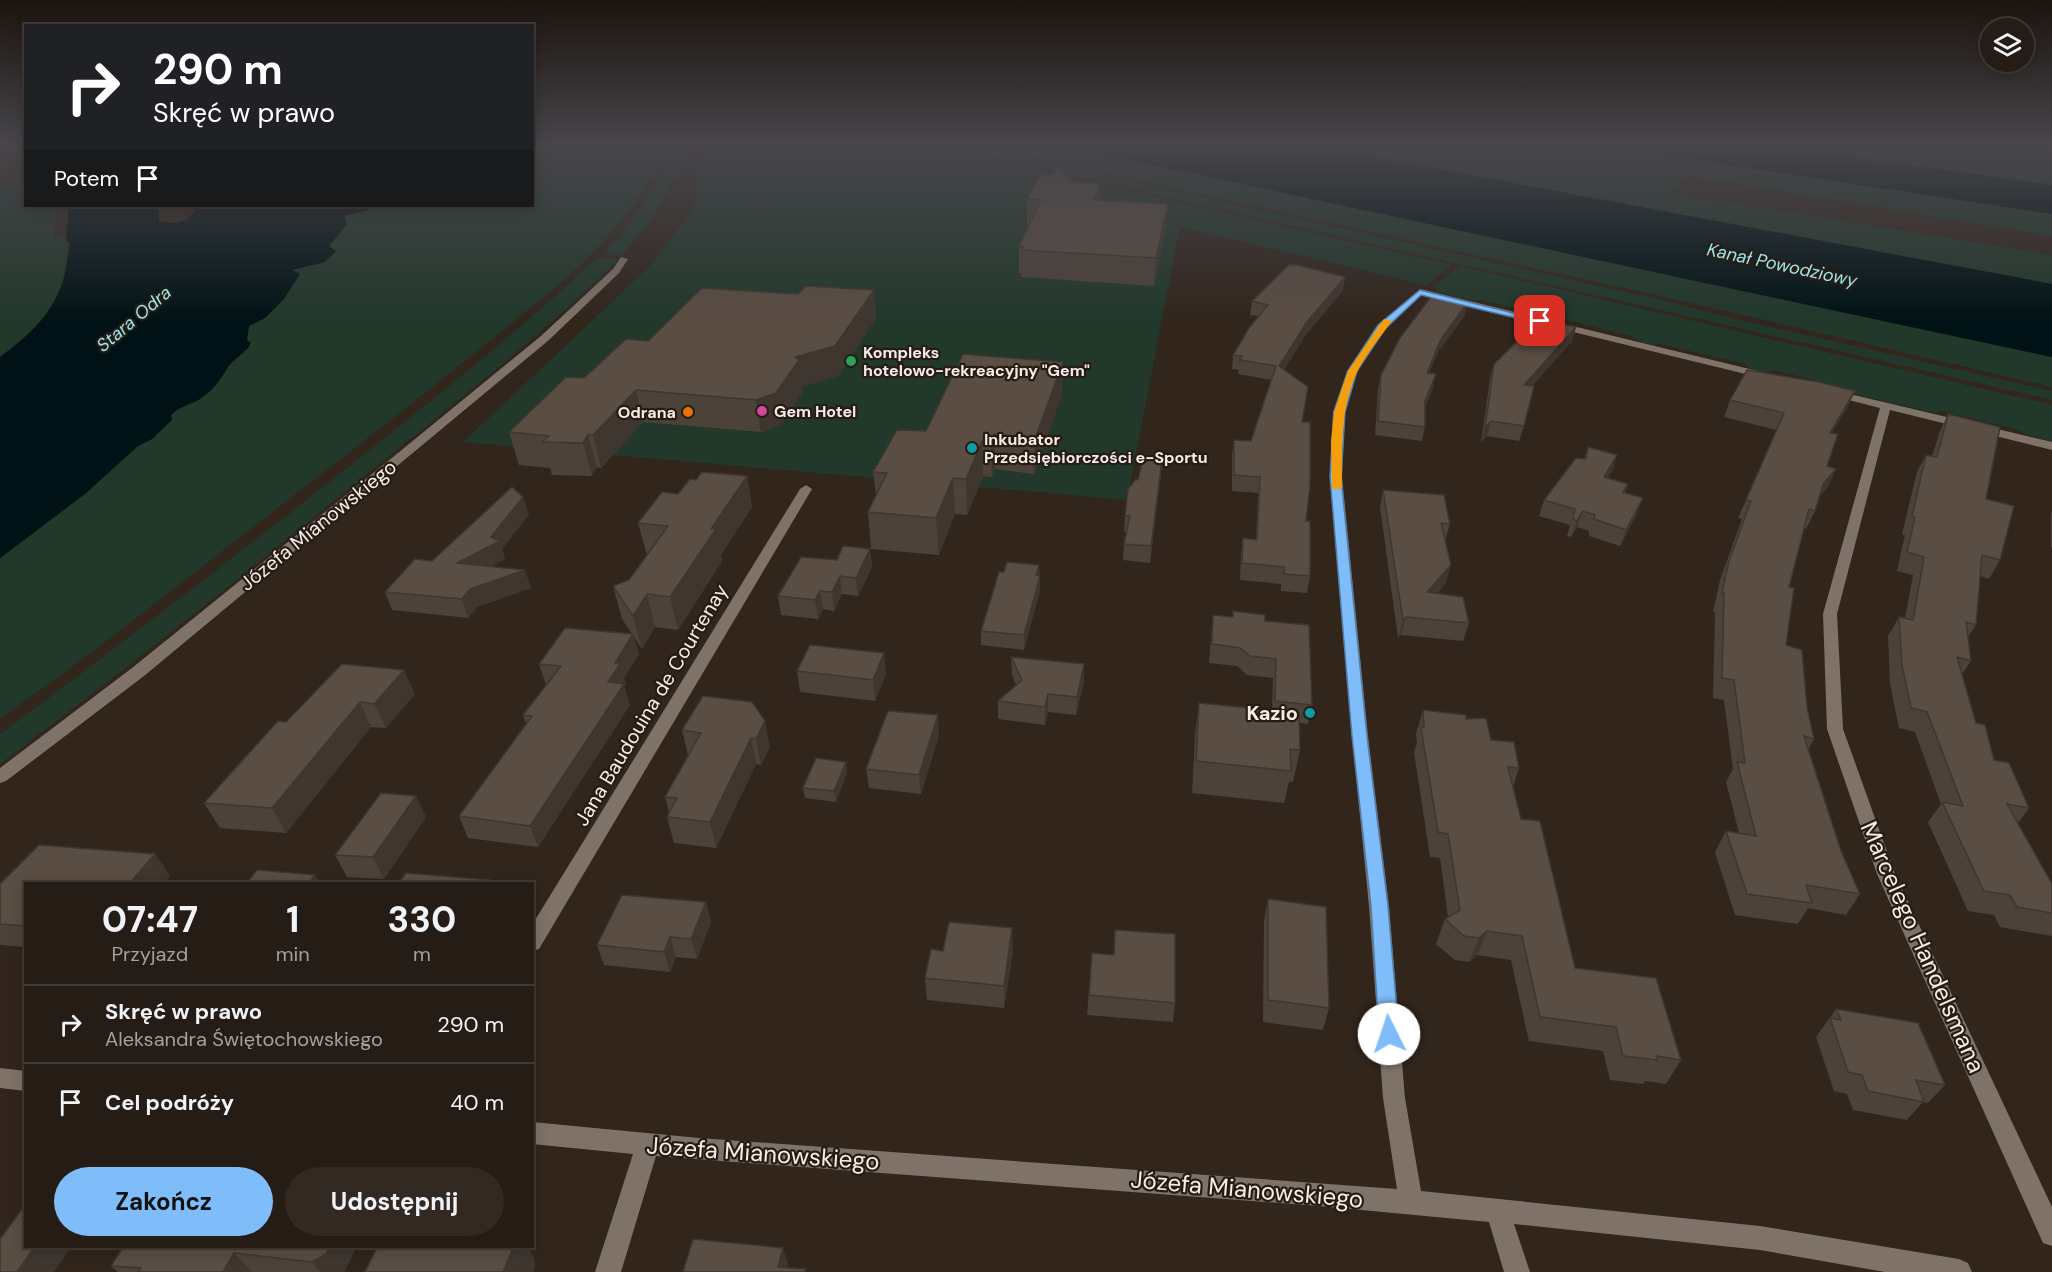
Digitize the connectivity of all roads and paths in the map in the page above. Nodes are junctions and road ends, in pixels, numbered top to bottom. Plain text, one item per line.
1 (624, 259) dead end
2 (1776, 379) edge
3 (1821, 390) edge
4 (1886, 405) junction
5 (2052, 446) edge
6 (806, 489) dead end
7 (0, 777) edge
8 (534, 940) edge
9 (0, 1078) edge
10 (24, 1081) edge
11 (534, 1133) edge
12 (648, 1145) junction
13 (1411, 1203) junction
14 (1498, 1211) junction
15 (2052, 1234) edge
16 (608, 1272) edge
17 (1517, 1272) edge
18 (1959, 1272) edge

1 - 7 street, Józefa Mianowskiego
2 - 13 street
3 - 4 street
4 - 5 street
4 - 15 street, Marcelego Handelsmana
6 - 8 street, Jana Baudouina de Courtenay
9 - 10 street
11 - 12 street, Józefa Mianowskiego
12 - 13 street, Józefa Mianowskiego
12 - 16 street
13 - 14 street, Józefa Mianowskiego
14 - 17 street
14 - 18 street, Józefa Mianowskiego

